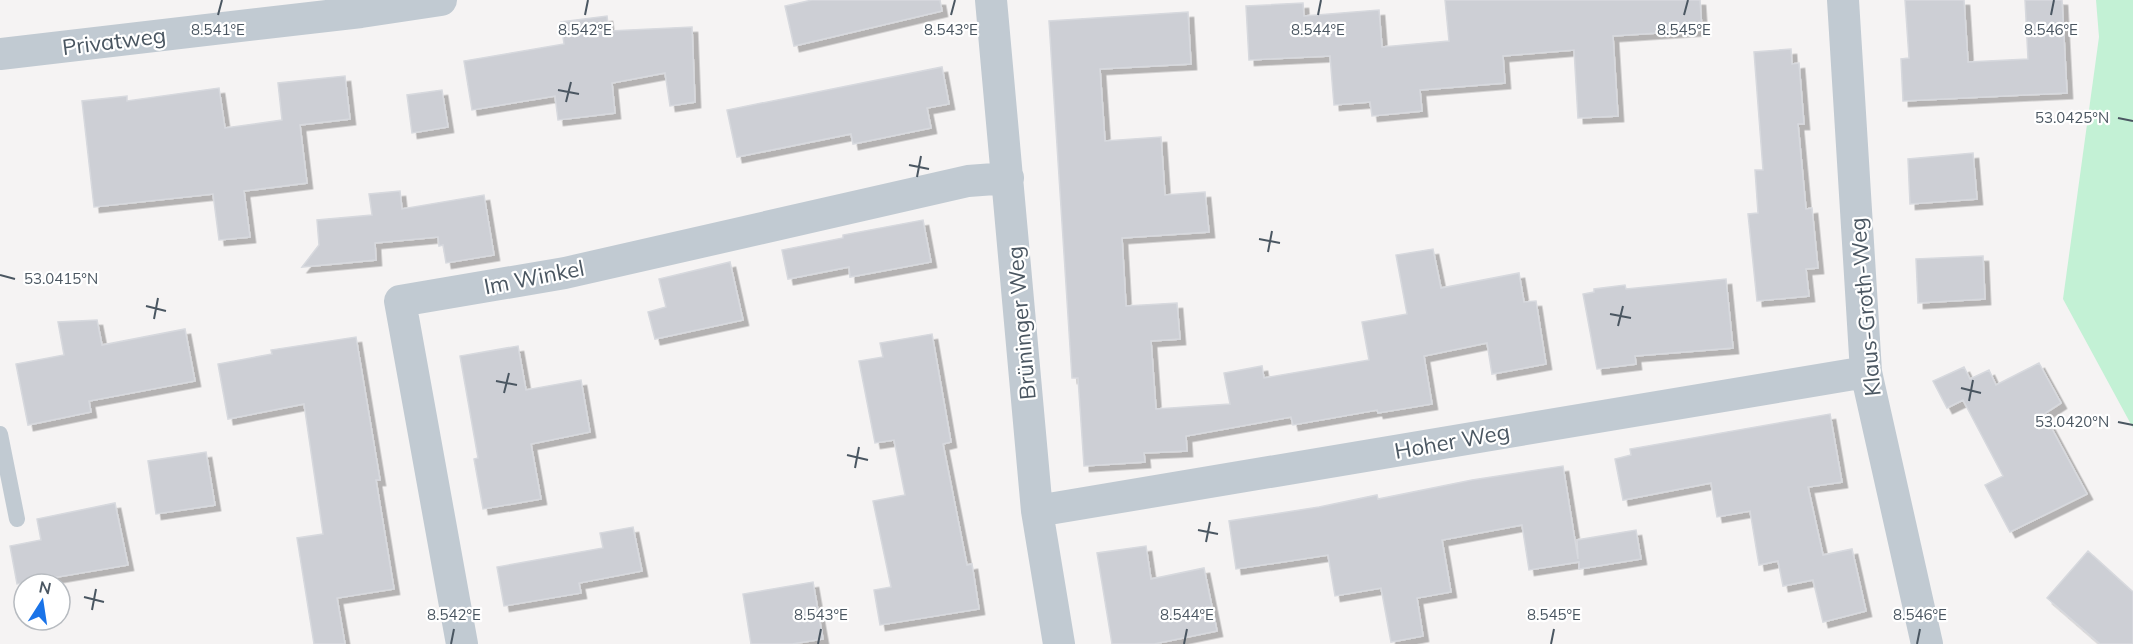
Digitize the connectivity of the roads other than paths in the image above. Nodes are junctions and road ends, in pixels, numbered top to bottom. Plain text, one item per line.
1 (441, 0) edge
2 (991, 0) edge
3 (1843, 0) edge
4 (0, 54) edge
5 (1008, 178) junction
6 (1866, 372) junction
7 (0, 434) edge
8 (1037, 511) junction
9 (17, 519) dead end
10 (462, 644) edge
11 (1059, 644) edge
12 (1926, 644) edge

1 - 4 street, Privatweg
2 - 5 street, Brüninger Weg
3 - 6 street, Klaus-Groth-Weg
5 - 8 street, Brüninger Weg
5 - 10 street, Im Winkel
6 - 8 street, Hoher Weg
6 - 12 street, Klaus-Groth-Weg
7 - 9 lane
8 - 11 street, Brüninger Weg

